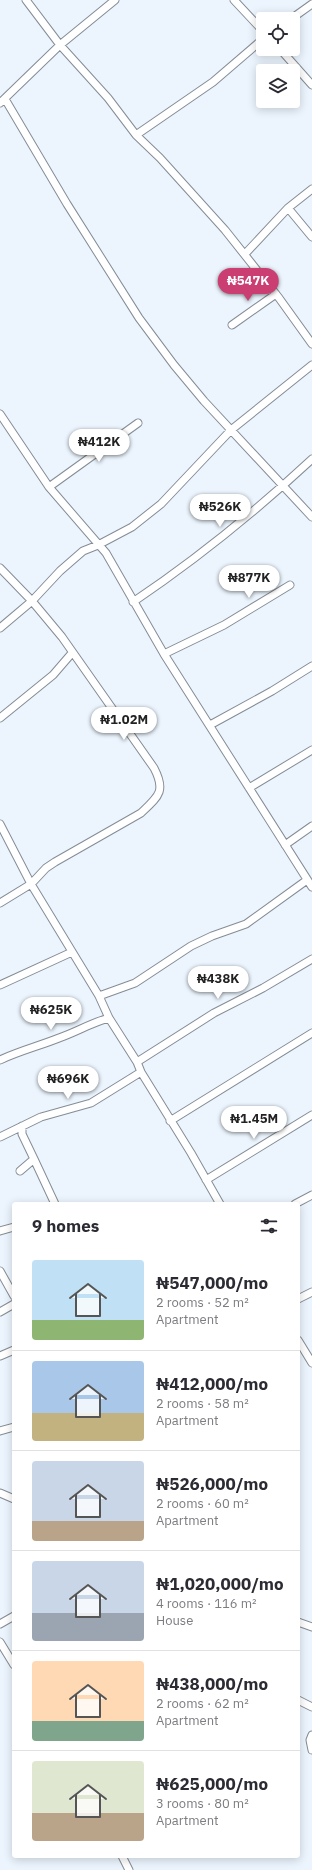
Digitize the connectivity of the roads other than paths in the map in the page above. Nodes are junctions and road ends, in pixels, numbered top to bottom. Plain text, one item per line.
1 (26, 0) edge
2 (115, 0) edge
3 (234, 0) edge
4 (312, 4) edge
5 (300, 13) edge
6 (256, 24) edge
7 (60, 44) junction
8 (256, 45) edge
9 (286, 56) edge
10 (312, 85) edge
11 (2, 101) edge
12 (136, 135) junction
13 (312, 189) edge
14 (288, 208) junction
15 (312, 237) edge
16 (245, 254) junction
17 (276, 294) junction
18 (232, 325) dead end
19 (312, 344) edge
20 (312, 364) edge
21 (0, 414) edge
22 (138, 423) dead end
23 (231, 430) junction
24 (312, 459) edge
25 (284, 485) junction
26 (49, 487) junction
27 (312, 517) edge
28 (98, 545) junction
29 (0, 568) edge
30 (290, 585) dead end
31 (32, 601) junction
32 (133, 602) junction
33 (0, 628) edge
34 (72, 653) junction
35 (164, 654) junction
36 (312, 666) edge
37 (0, 718) edge
38 (210, 725) junction
39 (312, 750) edge
40 (249, 788) junction
41 (0, 824) edge
42 (312, 826) edge
43 (285, 845) junction
44 (308, 880) junction
45 (31, 884) junction
46 (312, 887) edge
47 (0, 903) edge
48 (72, 952) junction
49 (312, 959) edge
50 (0, 986) edge
51 (99, 996) junction
52 (109, 1018) junction
53 (312, 1033) edge
54 (0, 1060) edge
55 (137, 1062) junction
56 (140, 1072) junction
57 (312, 1115) edge
58 (170, 1121) junction
59 (22, 1126) junction
60 (0, 1137) edge
61 (34, 1159) junction
62 (20, 1171) dead end
63 (206, 1180) junction
64 (312, 1195) edge
65 (54, 1202) edge
66 (219, 1202) edge
67 (299, 1202) edge
68 (12, 1227) edge
69 (0, 1230) edge
70 (0, 1271) edge
71 (12, 1292) edge
72 (312, 1292) edge
73 (300, 1298) edge
74 (12, 1305) edge
75 (0, 1312) edge
76 (300, 1343) edge
77 (12, 1351) edge
78 (0, 1356) edge
79 (312, 1363) edge
80 (12, 1427) edge
81 (0, 1431) edge
82 (0, 1493) edge
83 (12, 1498) edge
84 (12, 1617) edge
85 (300, 1623) edge
86 (0, 1624) edge
87 (312, 1627) edge
88 (0, 1642) edge
89 (12, 1662) edge
90 (300, 1701) edge
91 (312, 1707) edge
92 (312, 1735) edge
93 (312, 1750) edge
94 (123, 1858) edge
95 (129, 1870) edge

1 - 7 street
2 - 7 street
3 - 6 street
4 - 5 street
7 - 11 street
7 - 12 street
8 - 12 street
9 - 10 street
11 - 23 street
12 - 16 street
13 - 14 street
14 - 15 street
14 - 16 street
16 - 17 street
17 - 18 street
17 - 19 street
20 - 23 street
21 - 26 street
22 - 26 street
23 - 25 street
23 - 28 street
24 - 25 street
25 - 27 street
25 - 32 street
26 - 28 street
28 - 31 street
28 - 32 street
29 - 31 street
30 - 35 street
31 - 33 street
31 - 34 street
32 - 35 street
34 - 37 street
34 - 45 street
35 - 38 street
36 - 38 street
38 - 40 street
39 - 40 street
40 - 43 street
41 - 45 street
42 - 43 street
43 - 44 street
44 - 46 street
44 - 51 street
45 - 47 street
45 - 48 street
48 - 50 street
48 - 51 street
49 - 55 street
51 - 52 street
52 - 54 street
52 - 55 street
53 - 58 street
55 - 56 street
56 - 58 street
56 - 59 street
57 - 63 street
58 - 63 street
59 - 60 street
59 - 61 street
61 - 62 street
61 - 65 street
63 - 66 street
64 - 67 street
68 - 69 street
70 - 71 street
72 - 73 street
74 - 75 street
76 - 79 street
77 - 78 street
80 - 81 street
82 - 83 street
84 - 86 street
85 - 87 street
88 - 89 street
90 - 91 street
92 - 93 street
94 - 95 street

